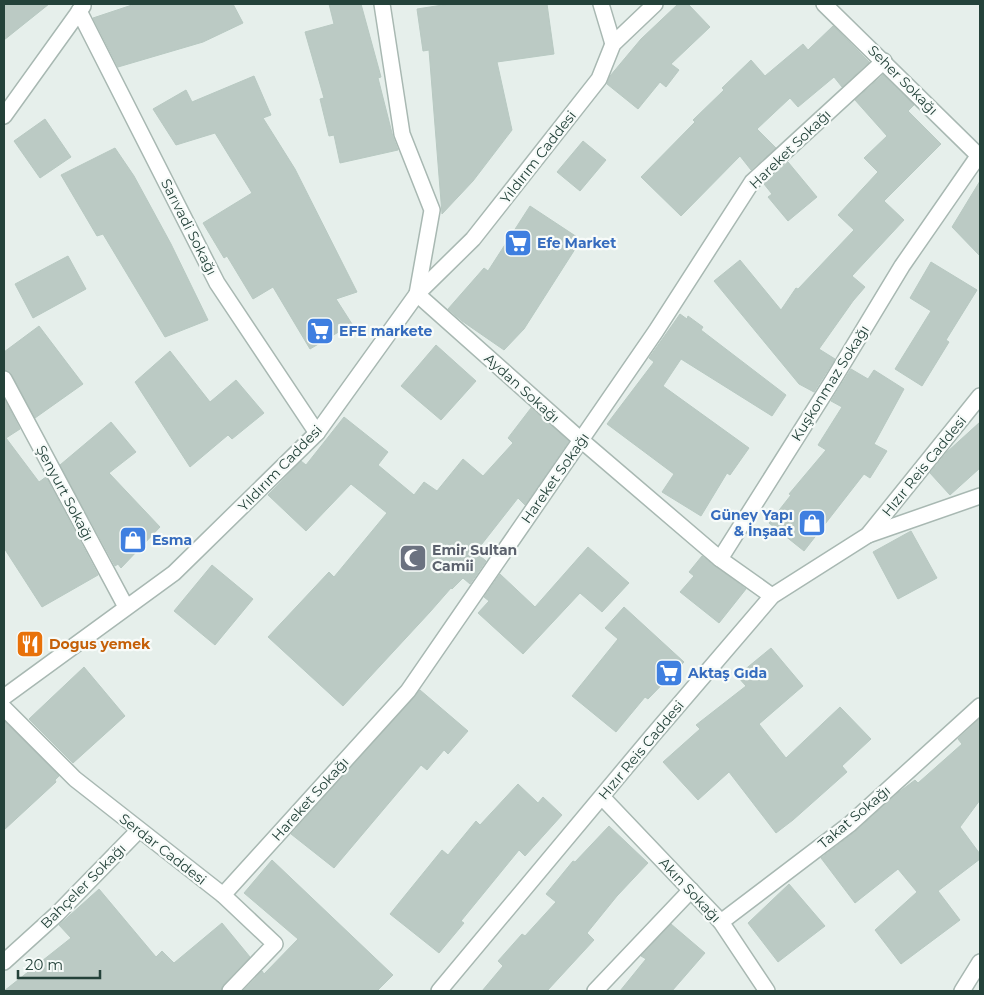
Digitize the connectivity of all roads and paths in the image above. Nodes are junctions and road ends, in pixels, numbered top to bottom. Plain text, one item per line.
1 (382, 4) edge
2 (601, 4) edge
3 (655, 4) edge
4 (824, 4) edge
5 (82, 8) edge
6 (613, 44) junction
7 (884, 61) junction
8 (4, 116) edge
9 (980, 156) edge
10 (417, 294) junction
11 (4, 379) edge
12 (980, 396) edge
13 (316, 433) junction
14 (581, 440) junction
15 (980, 496) edge
16 (868, 534) junction
17 (720, 559) junction
18 (772, 596) junction
19 (126, 607) junction
20 (4, 696) edge
21 (980, 706) edge
22 (4, 708) edge
23 (602, 797) junction
24 (139, 830) junction
25 (691, 890) junction
26 (223, 896) junction
27 (721, 922) junction
28 (4, 962) edge
29 (980, 962) edge
30 (230, 991) edge
31 (439, 991) edge
32 (595, 991) edge
33 (767, 991) edge
34 (962, 991) edge

1 - 10 street
2 - 6 street
3 - 6 street, Yıldırım Caddesi
4 - 7 street, Seher Sokağı
5 - 8 street
5 - 13 street, Sarıvadi Sokağı
6 - 10 street, Yıldırım Caddesi
7 - 9 street, Seher Sokağı
7 - 14 street, Hareket Sokağı
9 - 17 street, Kuşkonmaz Sokağı
10 - 13 street, Yıldırım Caddesi
10 - 14 street, Aydan Sokağı
11 - 19 street, Şenyurt Sokağı
12 - 16 street, Hızır Reis Caddesi
13 - 19 street, Yıldırım Caddesi
14 - 17 street, Aydan Sokağı
14 - 26 street, Hareket Sokağı
15 - 16 street
16 - 18 street, Hızır Reis Caddesi
17 - 18 street
18 - 23 street, Hızır Reis Caddesi
19 - 20 street, Yıldırım Caddesi
21 - 27 street, Takat Sokağı
22 - 24 street, Serdar Caddesi
23 - 25 street, Akın Sokağı
23 - 31 street, Hızır Reis Caddesi
24 - 26 street, Serdar Caddesi
24 - 28 street, Bahçeler Sokağı
25 - 27 street, Akın Sokağı
25 - 32 street
26 - 30 street, Serdar Caddesi
27 - 33 street, Akın Sokağı
29 - 34 street

